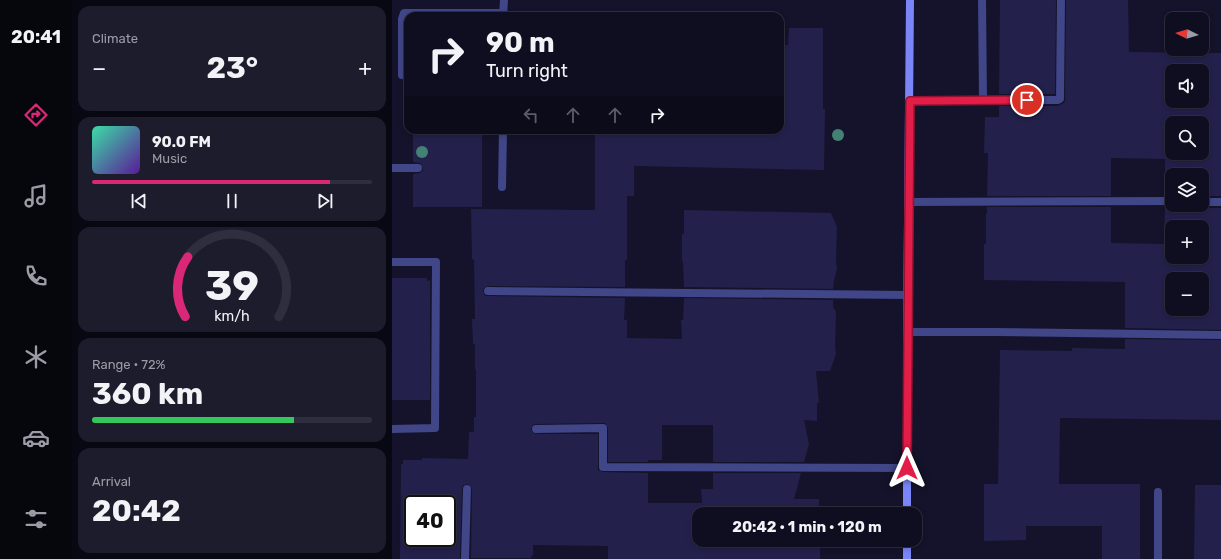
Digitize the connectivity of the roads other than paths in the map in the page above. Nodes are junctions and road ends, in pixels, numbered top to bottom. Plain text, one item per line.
1 (504, 0) edge
2 (910, 0) edge
3 (982, 0) edge
4 (1061, 0) edge
5 (504, 12) edge
6 (404, 13) edge
7 (402, 75) dead end
8 (983, 100) junction
9 (910, 101) junction
10 (503, 134) edge
11 (392, 168) edge
12 (418, 168) dead end
13 (502, 187) dead end
14 (1165, 201) edge
15 (908, 202) junction
16 (1209, 202) edge
17 (1221, 202) edge
18 (392, 262) edge
19 (488, 291) dead end
20 (907, 295) junction
21 (907, 332) junction
22 (1221, 335) edge
23 (392, 429) edge
24 (536, 429) dead end
25 (907, 468) junction
26 (467, 489) dead end
27 (1158, 492) dead end
28 (907, 507) edge
29 (907, 547) edge
30 (465, 559) edge
31 (907, 559) edge
32 (1158, 559) edge

1 - 5 lane
2 - 9 street
3 - 8 lane
4 - 8 lane
6 - 7 lane
8 - 9 lane
9 - 15 street
10 - 13 lane
11 - 12 lane
14 - 15 lane
15 - 20 street
16 - 17 lane
18 - 23 lane
19 - 20 lane
20 - 21 street
21 - 22 lane
21 - 25 street
24 - 25 lane
25 - 28 street
26 - 30 lane
27 - 32 lane
29 - 31 street

